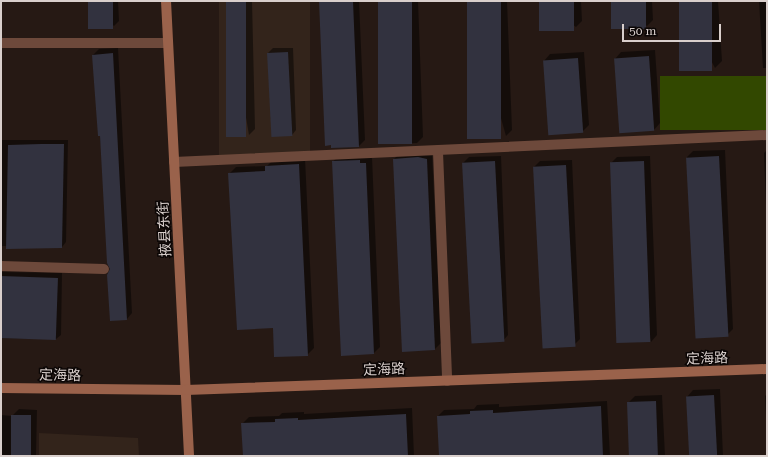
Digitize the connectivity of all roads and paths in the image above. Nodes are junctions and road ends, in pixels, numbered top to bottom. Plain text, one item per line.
1 (166, 1) edge
2 (1, 43) edge
3 (168, 43) junction
4 (767, 135) edge
5 (438, 152) junction
6 (174, 162) junction
7 (1, 266) edge
8 (104, 269) dead end
9 (767, 369) edge
10 (447, 381) junction
11 (1, 388) edge
12 (186, 390) junction
13 (189, 456) edge

1 - 3 street, 掖县东街
2 - 3 street
3 - 6 street, 掖县东街
4 - 5 street
5 - 6 street
5 - 10 street
6 - 12 street, 掖县东街
7 - 8 street
9 - 10 street, 定海路
10 - 12 street, 定海路
11 - 12 street, 定海路
12 - 13 street, 掖县东街

